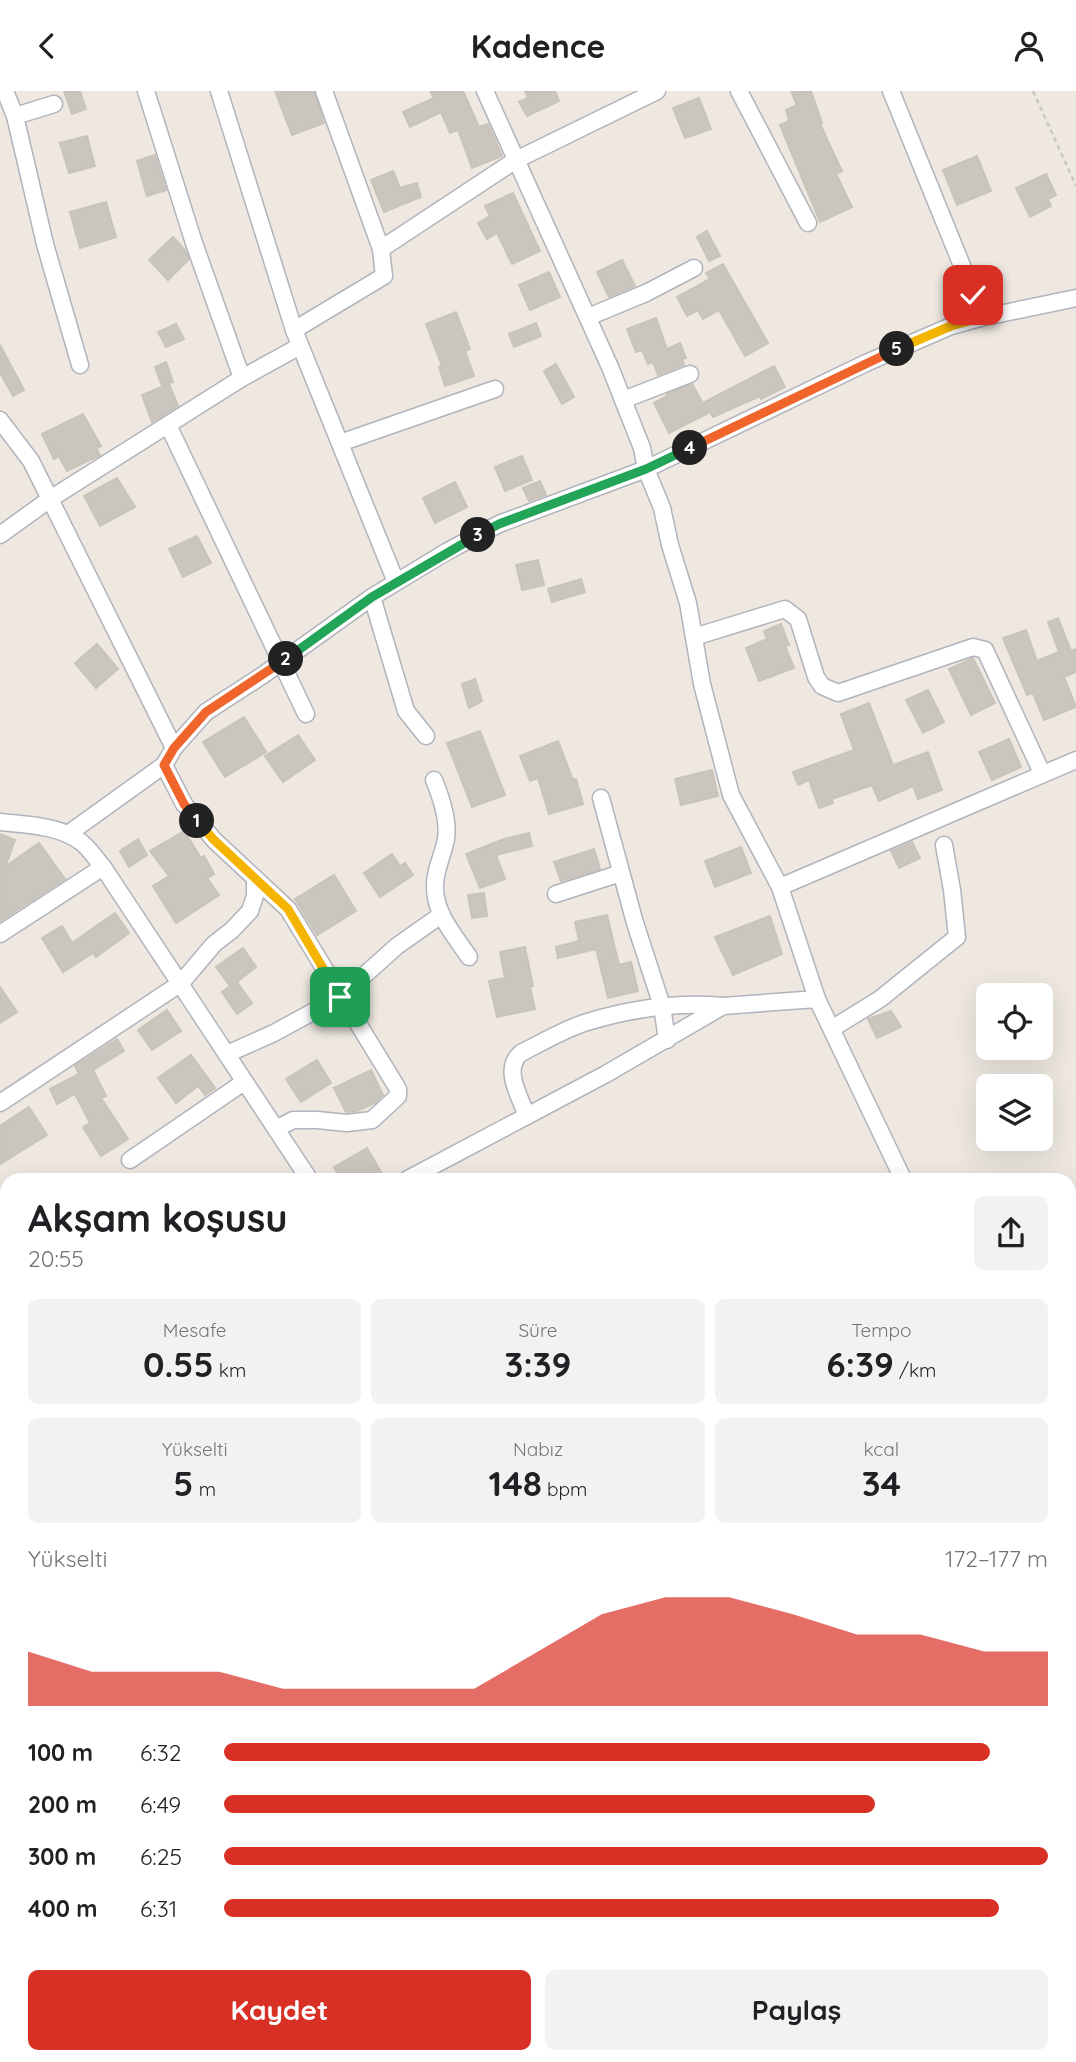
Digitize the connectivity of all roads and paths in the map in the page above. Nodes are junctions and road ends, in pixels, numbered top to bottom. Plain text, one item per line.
1 (5, 91) edge
2 (146, 91) edge
3 (219, 91) edge
4 (324, 91) edge
5 (485, 91) edge
6 (657, 91) edge
7 (739, 91) edge
8 (891, 91) edge
9 (1033, 91) edge
10 (54, 104) dead end
11 (15, 116) junction
12 (516, 160) junction
13 (1076, 186) edge
14 (808, 223) dead end
15 (382, 249) junction
16 (695, 268) dead end
17 (1076, 298) edge
18 (588, 317) junction
19 (980, 318) junction
20 (294, 330) junction
21 (300, 346) junction
22 (80, 365) dead end
23 (690, 374) dead end
24 (242, 378) junction
25 (495, 389) dead end
26 (623, 400) junction
27 (0, 420) edge
28 (168, 425) junction
29 (340, 443) junction
30 (646, 469) junction
31 (50, 499) junction
32 (0, 535) edge
33 (396, 582) junction
34 (372, 597) junction
35 (694, 637) junction
36 (280, 663) junction
37 (306, 714) dead end
38 (426, 736) dead end
39 (174, 748) junction
40 (1076, 760) edge
41 (164, 765) junction
42 (1042, 773) junction
43 (434, 780) dead end
44 (601, 798) dead end
45 (0, 822) edge
46 (68, 834) junction
47 (944, 845) dead end
48 (103, 867) junction
49 (621, 873) junction
50 (255, 880) junction
51 (780, 887) junction
52 (556, 894) dead end
53 (441, 915) junction
54 (0, 934) edge
55 (469, 957) dead end
56 (181, 983) junction
57 (340, 997) junction
58 (817, 999) junction
59 (662, 1006) junction
60 (723, 1006) junction
61 (833, 1028) junction
62 (667, 1040) junction
63 (227, 1054) junction
64 (244, 1082) junction
65 (0, 1103) edge
66 (527, 1116) junction
67 (276, 1129) junction
68 (130, 1160) dead end
69 (305, 1173) edge
70 (419, 1173) edge
71 (900, 1173) edge

1 - 11 street
2 - 24 street
3 - 20 street
4 - 15 street
5 - 12 street
6 - 12 street
7 - 14 street
8 - 19 street
9 - 13 path
10 - 11 street
11 - 22 street
12 - 15 street
12 - 18 street
15 - 20 street
16 - 18 street
17 - 19 street
18 - 26 street
19 - 30 street
20 - 21 street
21 - 24 street
21 - 29 street
23 - 26 street
24 - 28 street
25 - 29 street
26 - 30 street
27 - 31 street
28 - 31 street
28 - 36 street
29 - 33 street
30 - 33 street
30 - 35 street
31 - 32 street
31 - 39 street
33 - 34 street
34 - 36 street
34 - 38 street
35 - 42 street
35 - 51 street
36 - 37 street
36 - 39 street
39 - 41 street
40 - 42 street
41 - 46 street
41 - 50 street
42 - 51 street
43 - 53 street
44 - 49 street
45 - 46 street
46 - 48 street
47 - 61 street
48 - 54 street
48 - 56 street
49 - 52 street
49 - 59 street
50 - 56 street
50 - 57 street
51 - 58 street
53 - 55 street
53 - 57 street
56 - 63 street
56 - 65 street
57 - 63 street
57 - 67 street
58 - 60 street
58 - 61 street
59 - 60 street
59 - 62 street
59 - 66 street
60 - 62 street
61 - 71 street
62 - 66 street
63 - 64 street
64 - 67 street
64 - 68 street
66 - 70 street
67 - 69 street

